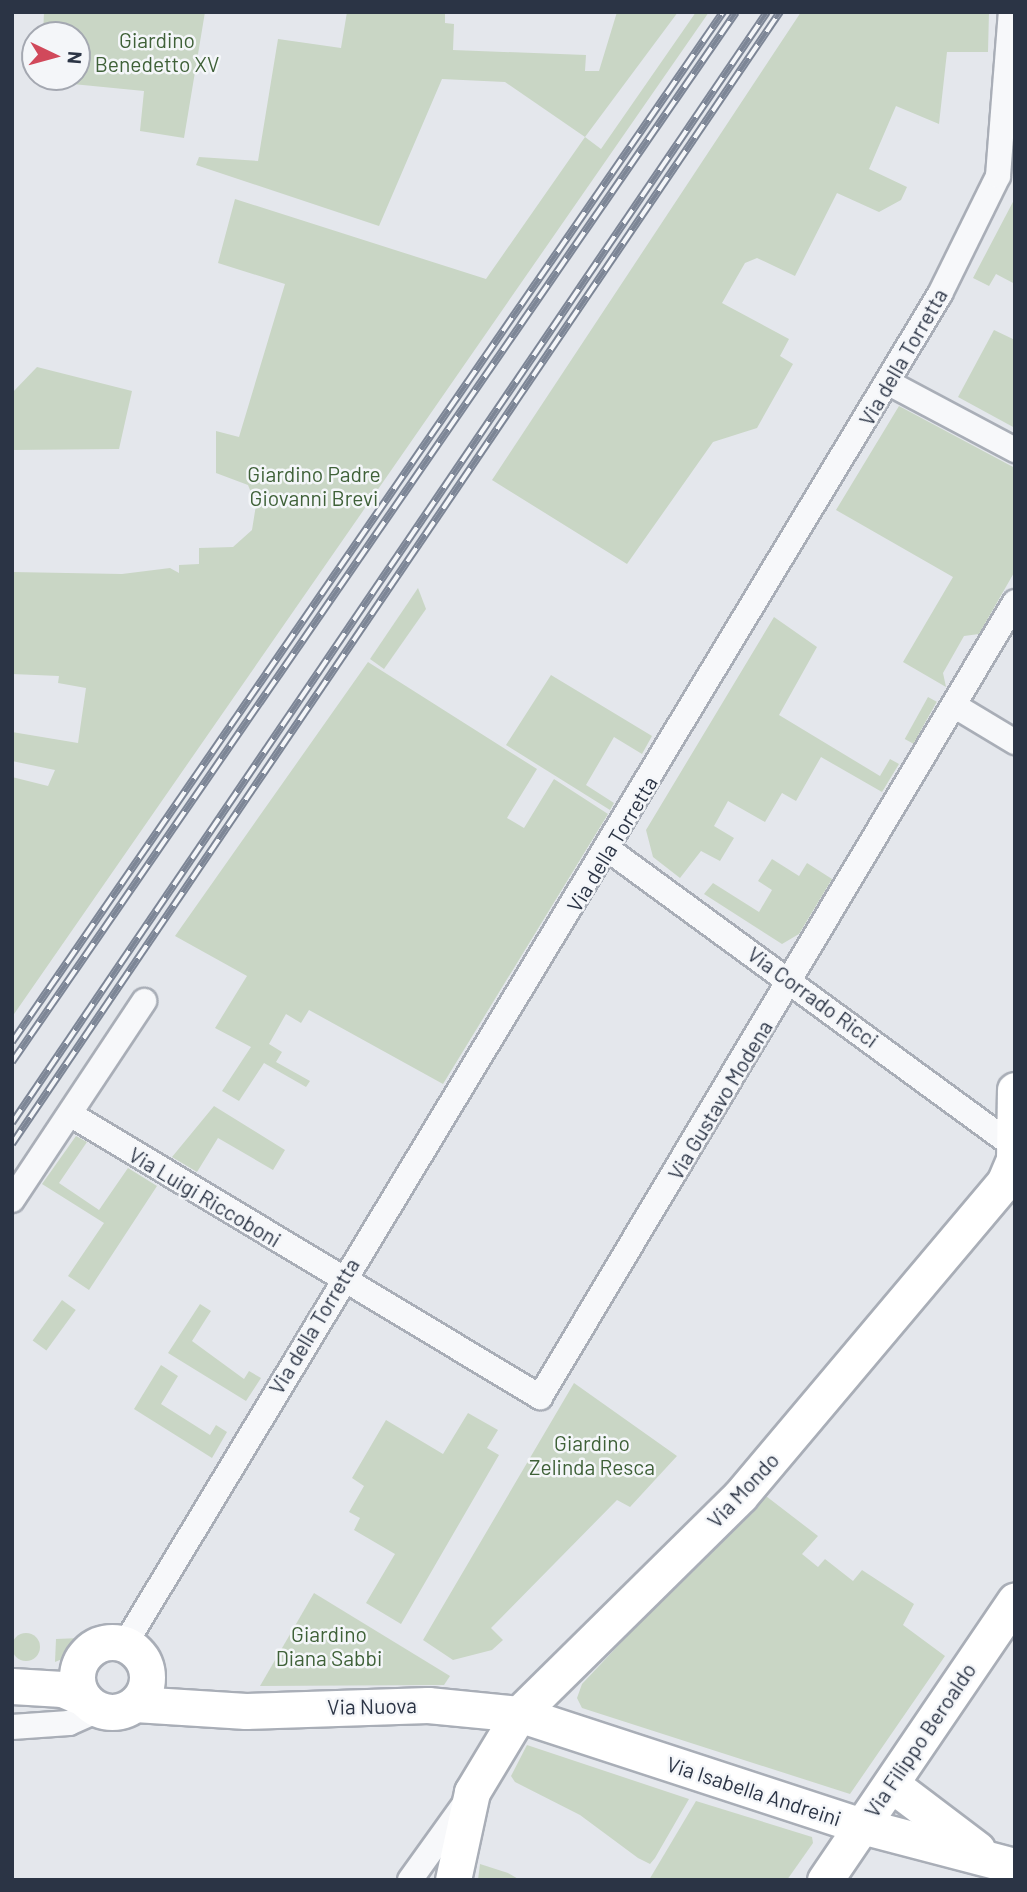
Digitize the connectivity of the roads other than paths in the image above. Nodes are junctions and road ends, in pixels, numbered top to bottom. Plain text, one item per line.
1 (1011, 12) edge
2 (889, 383) junction
3 (1015, 450) edge
4 (1015, 602) edge
5 (955, 706) junction
6 (1015, 742) edge
7 (609, 850) junction
8 (792, 980) junction
9 (144, 1001) dead end
10 (1015, 1090) edge
11 (70, 1114) junction
12 (1015, 1147) edge
13 (12, 1200) edge
14 (341, 1281) junction
15 (1015, 1600) edge
16 (135, 1654) junction
17 (80, 1660) junction
18 (12, 1680) edge
19 (12, 1686) edge
20 (90, 1704) junction
21 (135, 1704) junction
22 (225, 1710) junction
23 (519, 1714) junction
24 (12, 1727) edge
25 (891, 1784) junction
26 (472, 1793) junction
27 (862, 1826) junction
28 (1003, 1863) edge
29 (410, 1880) edge
30 (453, 1880) edge
31 (825, 1880) edge

1 - 2 street, Via della Torretta
2 - 3 street
2 - 7 street, Via della Torretta
4 - 5 street, Via Gustavo Modena
5 - 6 street
5 - 8 street, Via Gustavo Modena
7 - 8 street, Via Corrado Ricci
7 - 14 street, Via della Torretta
8 - 12 street, Via Corrado Ricci
8 - 14 street, Via Gustavo Modena
9 - 11 street
10 - 12 street, Via Mondo
11 - 13 street
11 - 14 street, Via Luigi Riccoboni
12 - 23 street, Via Mondo
14 - 16 street, Via della Torretta
15 - 25 street, Via Filippo Beroaldo
16 - 17 street
16 - 21 street
16 - 22 street, Via Nuova
17 - 18 street
17 - 20 street
19 - 20 street
20 - 21 street
20 - 24 street
21 - 22 street, Via Nuova
22 - 23 street, Via Nuova
23 - 26 street, Via Mondo
23 - 27 street, Via Isabella Andreini
25 - 27 street, Via Filippo Beroaldo
25 - 28 street, Via Isabella Andreini
26 - 29 street
26 - 30 street, Via Mondo
27 - 28 street, Via Isabella Andreini
27 - 31 street, Via Filippo Beroaldo

